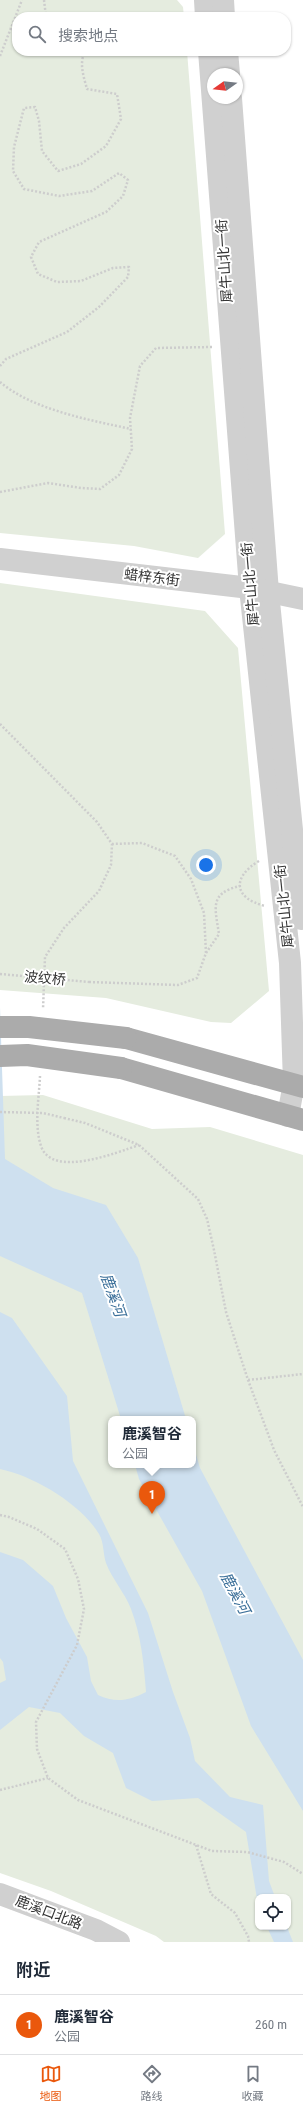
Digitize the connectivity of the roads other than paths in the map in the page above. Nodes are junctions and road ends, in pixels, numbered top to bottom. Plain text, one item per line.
1 (205, 0) edge
2 (223, 0) edge
3 (206, 12) edge
4 (224, 12) edge
5 (209, 56) edge
6 (227, 56) edge
7 (228, 68) edge
8 (231, 104) edge
9 (0, 559) edge
10 (259, 590) junction
11 (303, 599) edge
12 (303, 942) edge
13 (0, 1027) edge
14 (0, 1056) edge
15 (299, 1085) edge
16 (295, 1118) edge
17 (0, 1894) edge
18 (119, 1942) edge

1 - 3 street
2 - 4 street
5 - 10 street, 犀牛山北一街
6 - 7 street
8 - 10 street, 犀牛山北一街
9 - 10 street, 蜡梓东街
10 - 11 street, 蜡梓东街
10 - 12 street, 犀牛山北一街
10 - 15 street, 犀牛山北一街
13 - 15 main road, bridge
14 - 16 main road, bridge
15 - 16 street, 犀牛山北一街
17 - 18 street, 鹿溪口北路

